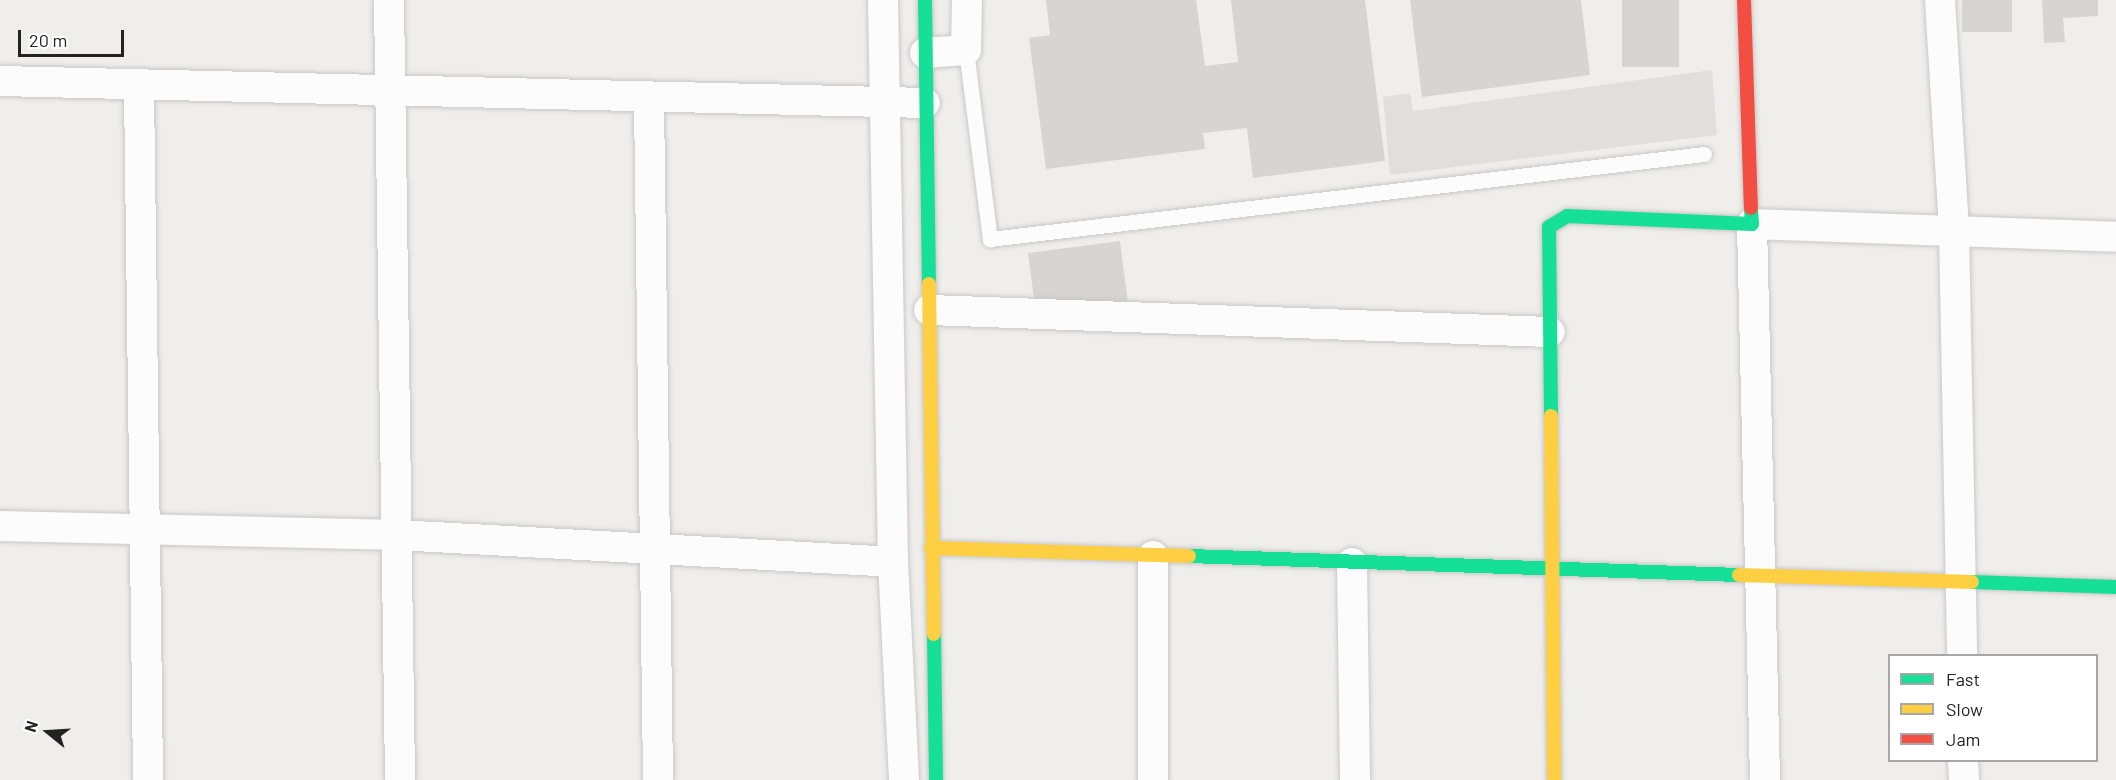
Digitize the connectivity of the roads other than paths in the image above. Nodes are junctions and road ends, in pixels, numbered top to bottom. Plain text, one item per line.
1 (389, 0) edge
2 (883, 0) edge
3 (925, 0) edge
4 (967, 0) edge
5 (1744, 0) edge
6 (1940, 0) edge
7 (966, 50) junction
8 (925, 53) junction
9 (0, 81) edge
10 (139, 88) junction
11 (391, 91) junction
12 (649, 100) junction
13 (884, 103) junction
14 (925, 104) junction
15 (1704, 154) dead end
16 (1752, 224) junction
17 (1954, 230) junction
18 (2116, 237) edge
19 (930, 310) junction
20 (1550, 332) junction
21 (0, 526) edge
22 (142, 533) junction
23 (397, 536) junction
24 (931, 548) junction
25 (657, 551) junction
26 (1153, 556) junction
27 (893, 562) junction
28 (1352, 563) junction
29 (1554, 571) junction
30 (1761, 576) junction
31 (1961, 582) junction
32 (2116, 587) edge
33 (1962, 654) edge
34 (1963, 762) edge
35 (148, 780) edge
36 (400, 780) edge
37 (658, 780) edge
38 (904, 780) edge
39 (936, 780) edge
40 (1153, 780) edge
41 (1355, 780) edge
42 (1554, 780) edge
43 (1765, 780) edge
44 (1964, 780) edge

1 - 11 street
2 - 13 street
3 - 8 street
4 - 7 street
5 - 16 street
6 - 17 street
7 - 8 street
7 - 15 lane
8 - 14 street
9 - 10 street
10 - 11 street
10 - 22 street
11 - 12 street
11 - 23 street
12 - 13 street
12 - 25 street
13 - 14 street
13 - 27 street
14 - 19 street
16 - 17 street
16 - 20 street
16 - 30 street
17 - 18 street
17 - 31 street
19 - 20 street
19 - 24 street
20 - 29 street
21 - 22 street
22 - 23 street
22 - 35 street
23 - 25 street
23 - 36 street
24 - 26 street
24 - 39 street
25 - 27 street
25 - 37 street
26 - 28 street
26 - 40 street
27 - 38 street
28 - 29 street
28 - 41 street
29 - 30 street
29 - 42 street
30 - 31 street
30 - 43 street
31 - 32 street
31 - 33 street
34 - 44 street

